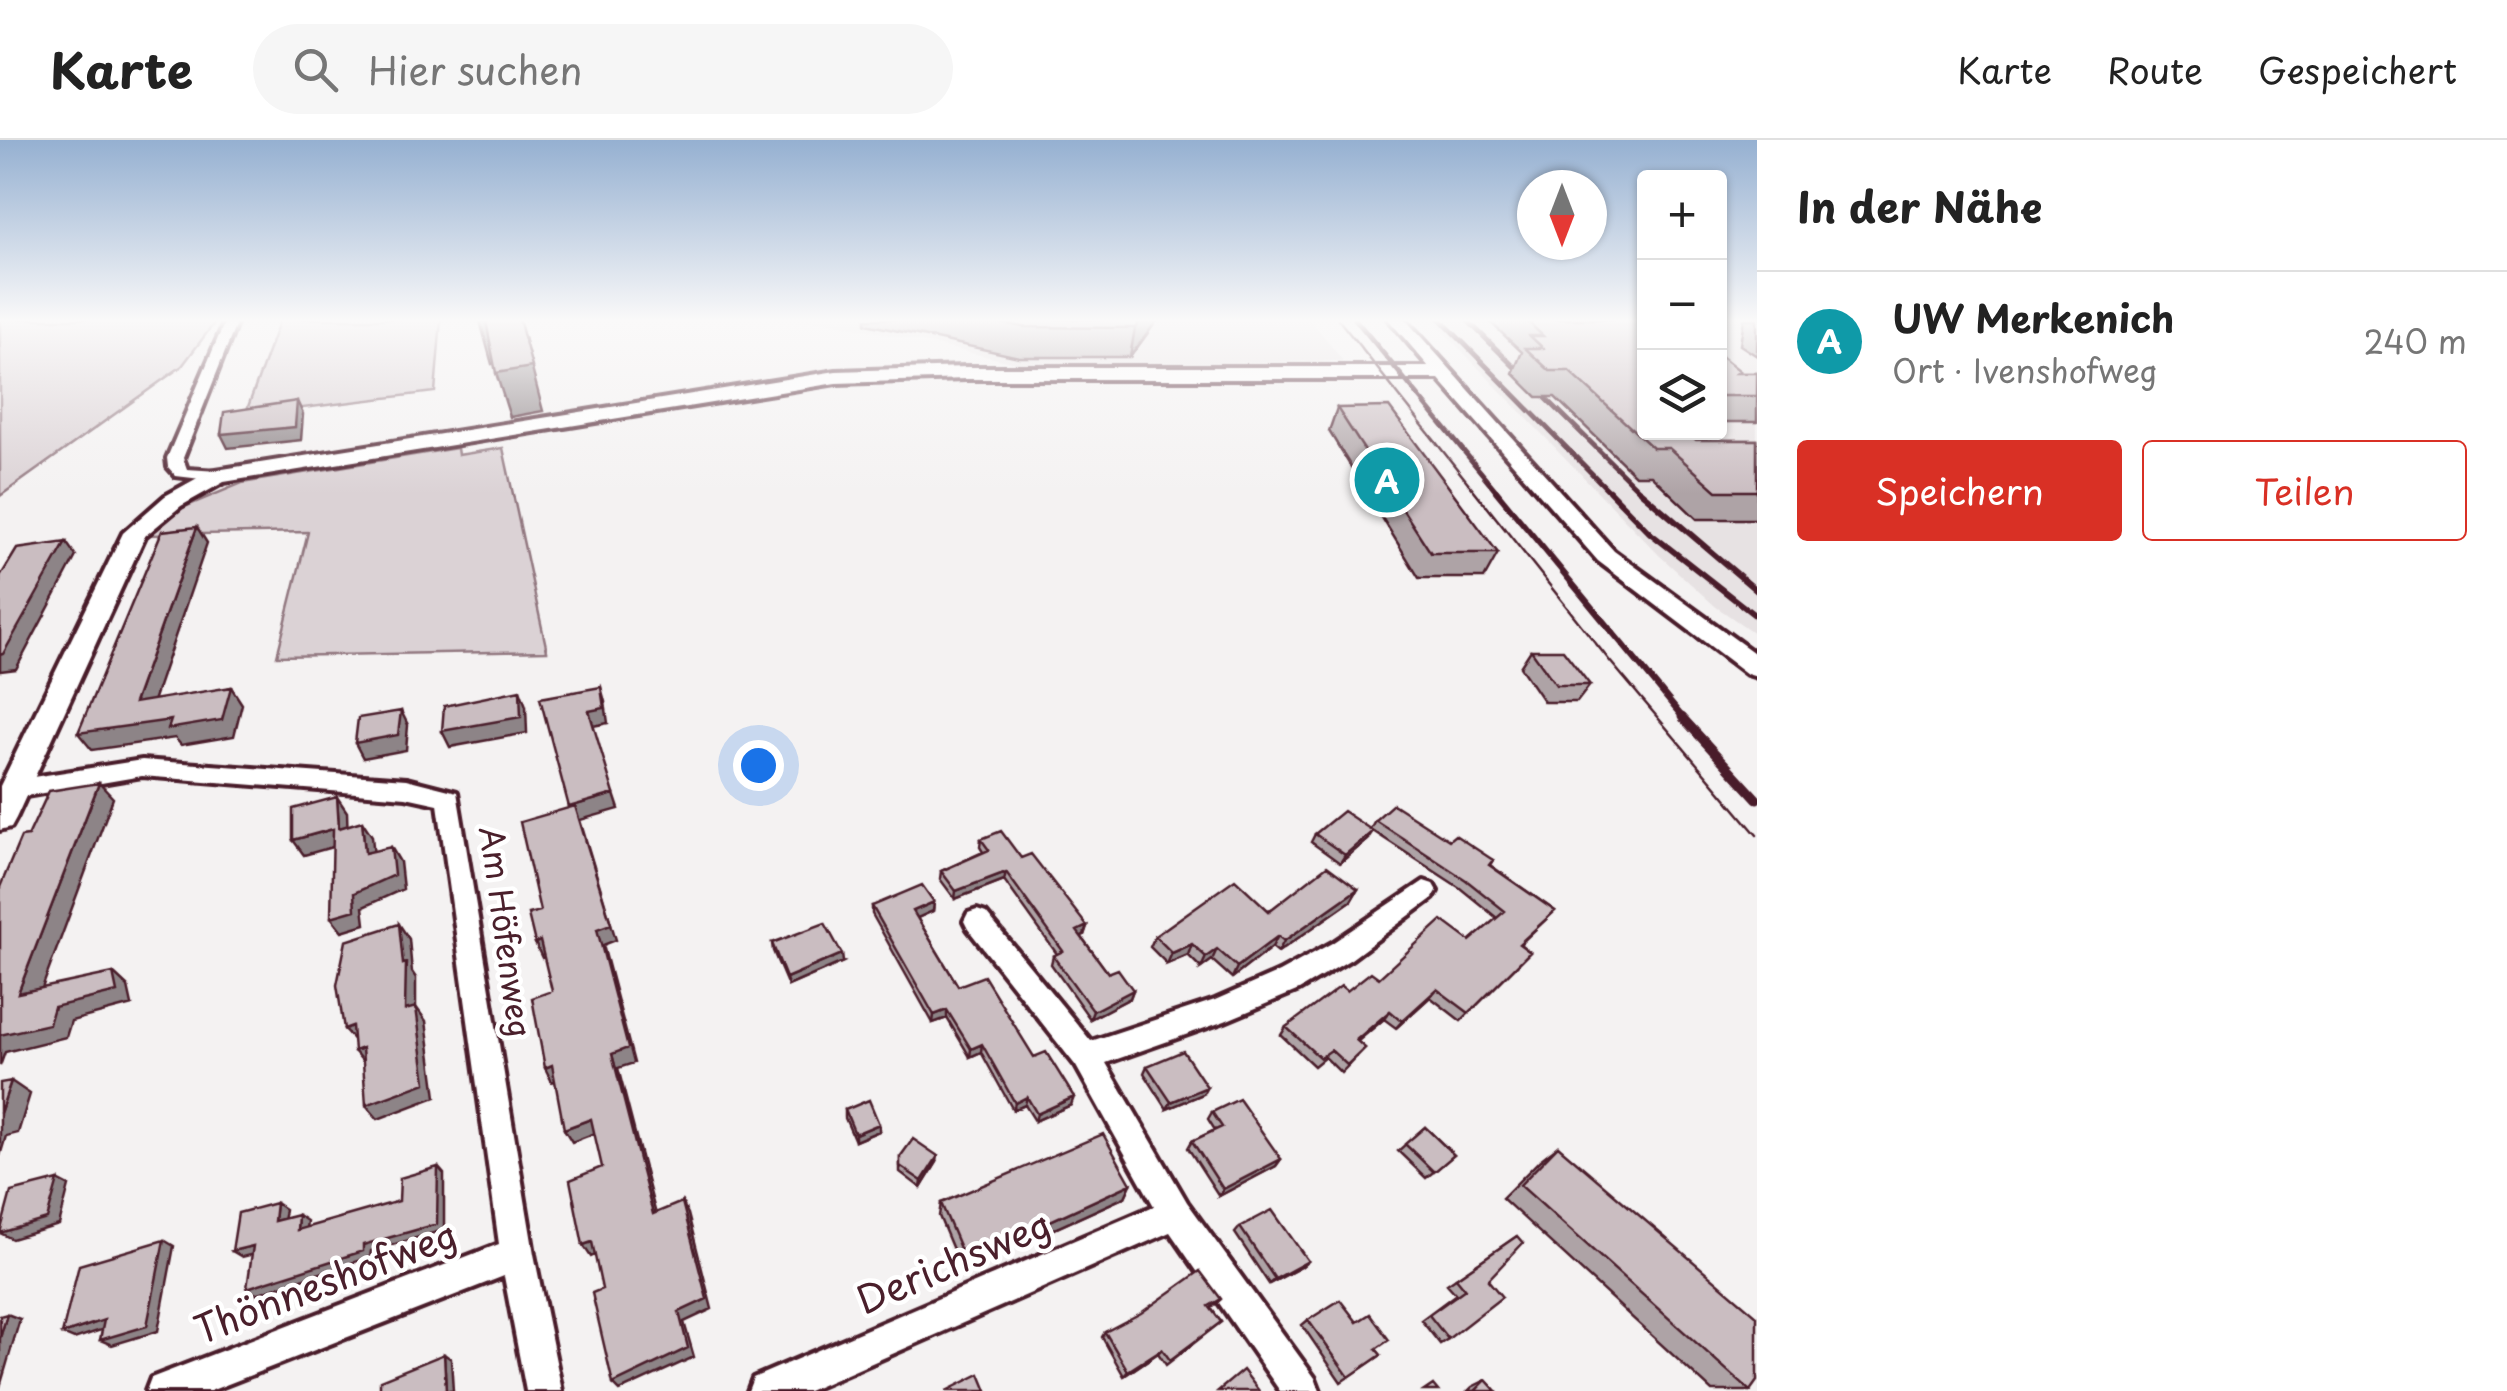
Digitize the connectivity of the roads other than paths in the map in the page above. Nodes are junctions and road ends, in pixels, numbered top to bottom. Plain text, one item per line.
1 (208, 377) edge
2 (834, 377) edge
3 (1382, 377) edge
4 (1446, 377) edge
5 (1469, 402) junction
6 (218, 476) junction
7 (1757, 668) edge
8 (14, 789) junction
9 (0, 818) edge
10 (1424, 890) dead end
11 (977, 921) dead end
12 (1086, 1056) junction
13 (1176, 1213) junction
14 (517, 1254) junction
15 (164, 1391) edge
16 (544, 1391) edge
17 (766, 1391) edge
18 (1302, 1391) edge

1 - 6 street
2 - 6 street
3 - 5 street
4 - 5 street
5 - 7 street
6 - 8 street
8 - 9 street
8 - 14 street, Am Höfenweg
10 - 12 street
11 - 12 street
12 - 13 street
13 - 17 street, Derichsweg
13 - 18 street
14 - 15 street, Thönneshofweg
14 - 16 street, Am Höfenweg

